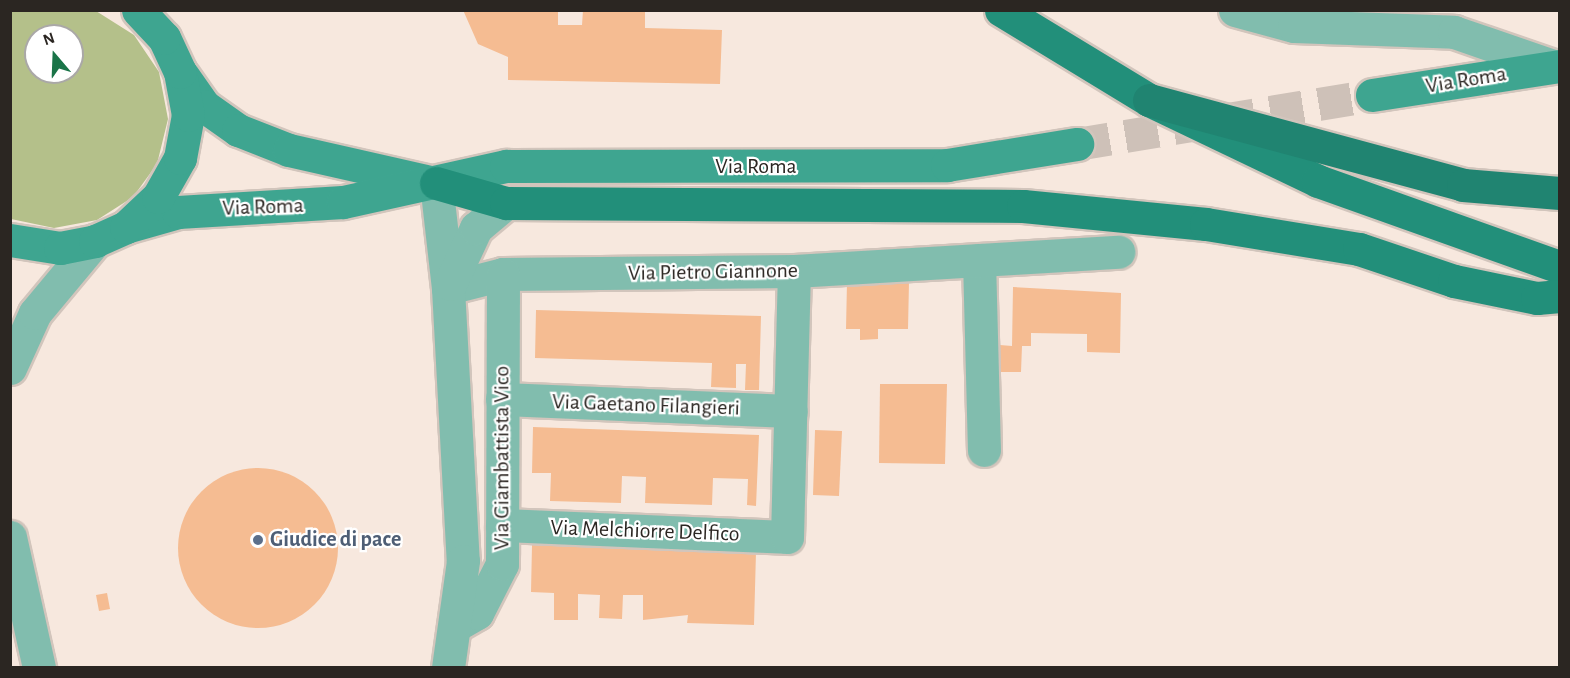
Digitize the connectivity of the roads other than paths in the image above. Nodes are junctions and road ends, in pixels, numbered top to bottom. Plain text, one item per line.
1 (138, 10) edge
2 (1001, 10) edge
3 (1235, 10) edge
4 (1556, 66) edge
5 (180, 72) junction
6 (1372, 95) tunnel mouth
7 (1149, 100) junction
8 (1077, 144) tunnel mouth
9 (436, 183) junction
10 (1560, 193) edge
11 (506, 203) junction
12 (126, 227) junction
13 (10, 240) edge
14 (95, 242) junction
15 (1118, 252) dead end
16 (979, 260) junction
17 (1560, 267) edge
18 (794, 271) junction
19 (503, 274) junction
20 (448, 288) junction
21 (1560, 296) edge
22 (10, 368) edge
23 (502, 399) junction
24 (791, 411) junction
25 (984, 450) dead end
26 (502, 525) junction
27 (10, 537) edge
28 (458, 624) junction
29 (39, 668) edge
30 (448, 668) edge

1 - 5 main road
2 - 7 main road
3 - 4 street
4 - 6 main road, Via Roma
5 - 9 main road, Via Roma
5 - 12 main road
7 - 10 highway
7 - 17 main road
8 - 9 main road, Via Roma
9 - 11 main road
9 - 12 main road, Via Roma
9 - 20 street, Via Giambattista Vico
11 - 20 street, Via Giambattista Vico
11 - 21 main road
12 - 14 main road
13 - 14 main road
14 - 22 street
15 - 16 street, Via Pietro Giannone
16 - 18 street, Via Pietro Giannone
16 - 25 street
18 - 19 street, Via Pietro Giannone
18 - 24 street
19 - 20 street, Via Pietro Giannone
19 - 23 street, Via Giambattista Vico
20 - 28 street, Via Giambattista Vico
23 - 24 street, Via Gaetano Filangieri
23 - 26 street, Via Giambattista Vico
24 - 26 street, Via Melchiorre Delfico
26 - 28 street, Via Giambattista Vico
27 - 29 street
28 - 30 street, Via Giambattista Vico

